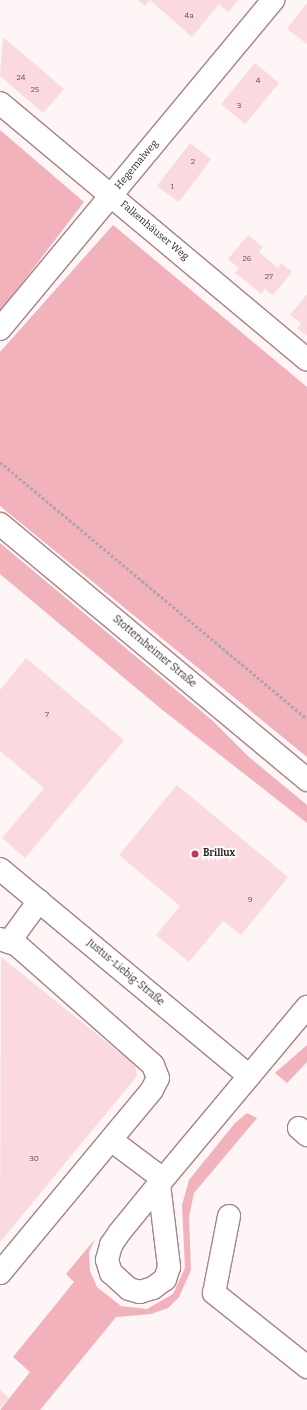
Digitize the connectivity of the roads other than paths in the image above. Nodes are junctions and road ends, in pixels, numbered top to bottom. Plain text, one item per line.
1 (273, 0) edge
2 (0, 103) edge
3 (111, 195) junction
4 (0, 329) edge
5 (307, 360) edge
6 (0, 524) edge
7 (307, 780) edge
8 (0, 869) edge
9 (39, 901) junction
10 (4, 941) edge
11 (307, 1007) edge
12 (249, 1076) junction
13 (111, 1140) junction
14 (229, 1216) dead end
15 (0, 1273) edge
16 (307, 1367) edge

1 - 3 street, Hegemalweg
2 - 3 street, Falkenhäuser Weg
3 - 4 street, Hegemalweg
3 - 5 street, Falkenhäuser Weg
6 - 7 street, Stotternheimer Straße
8 - 9 street, Justus-Liebig-Straße
9 - 10 street
9 - 12 street, Justus-Liebig-Straße
10 - 13 street
11 - 12 street
12 - 13 street
13 - 15 street
14 - 16 street

